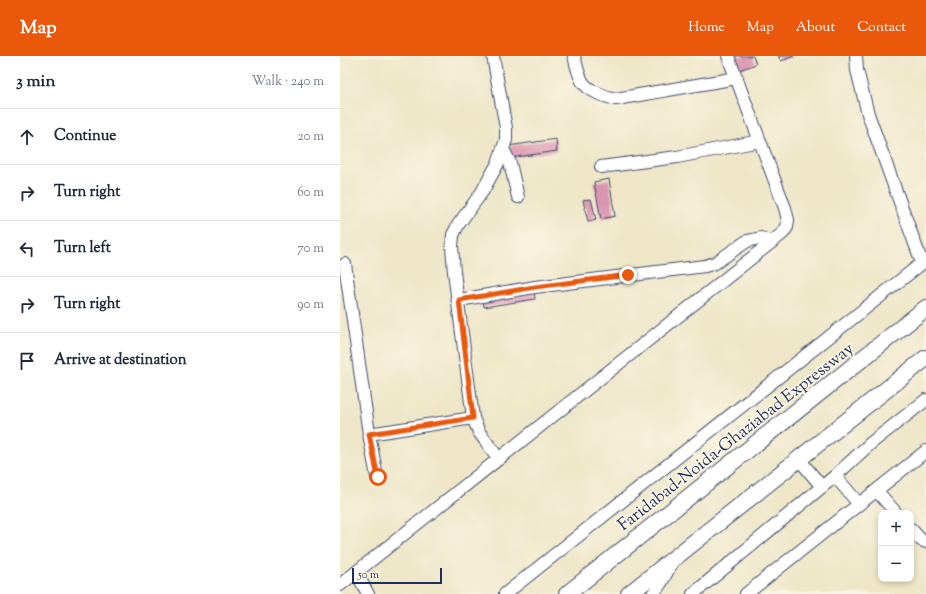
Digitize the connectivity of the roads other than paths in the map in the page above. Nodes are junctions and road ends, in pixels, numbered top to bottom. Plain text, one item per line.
1 (493, 56) edge
2 (574, 56) edge
3 (728, 56) edge
4 (856, 56) edge
5 (737, 78) junction
6 (760, 140) junction
7 (503, 149) junction
8 (601, 167) dead end
9 (518, 197) dead end
10 (772, 242) junction
11 (924, 262) edge
12 (345, 264) dead end
13 (459, 300) junction
14 (926, 308) edge
15 (926, 347) edge
16 (921, 362) edge
17 (926, 400) edge
18 (473, 418) junction
19 (369, 434) junction
20 (926, 451) edge
21 (499, 459) junction
22 (799, 459) junction
23 (835, 476) junction
24 (378, 477) dead end
25 (822, 487) junction
26 (877, 491) junction
27 (859, 504) junction
28 (893, 510) edge
29 (914, 532) edge
30 (926, 542) edge
31 (674, 558) junction
32 (356, 572) junction
33 (340, 585) edge
34 (368, 594) edge
35 (505, 594) edge
36 (567, 594) edge
37 (629, 594) edge
38 (653, 594) edge
39 (693, 594) edge
40 (746, 594) edge

1 - 7 street
2 - 5 street
3 - 5 street
4 - 11 street
5 - 6 street
6 - 8 street
6 - 10 street
7 - 9 street
7 - 13 street
10 - 13 street
10 - 21 street
11 - 35 street
12 - 19 street
13 - 18 street
14 - 36 main road, Faridabad-Noida-Ghaziabad Expressway
15 - 16 main road
16 - 22 main road
17 - 23 street
18 - 19 street
18 - 21 street
19 - 24 street
20 - 26 street
21 - 32 street
22 - 25 street
22 - 31 main road
23 - 25 street
23 - 27 street
25 - 39 street
26 - 27 street
26 - 28 street
27 - 40 street
29 - 30 street
31 - 37 main road
31 - 38 street
32 - 33 street
32 - 34 street

